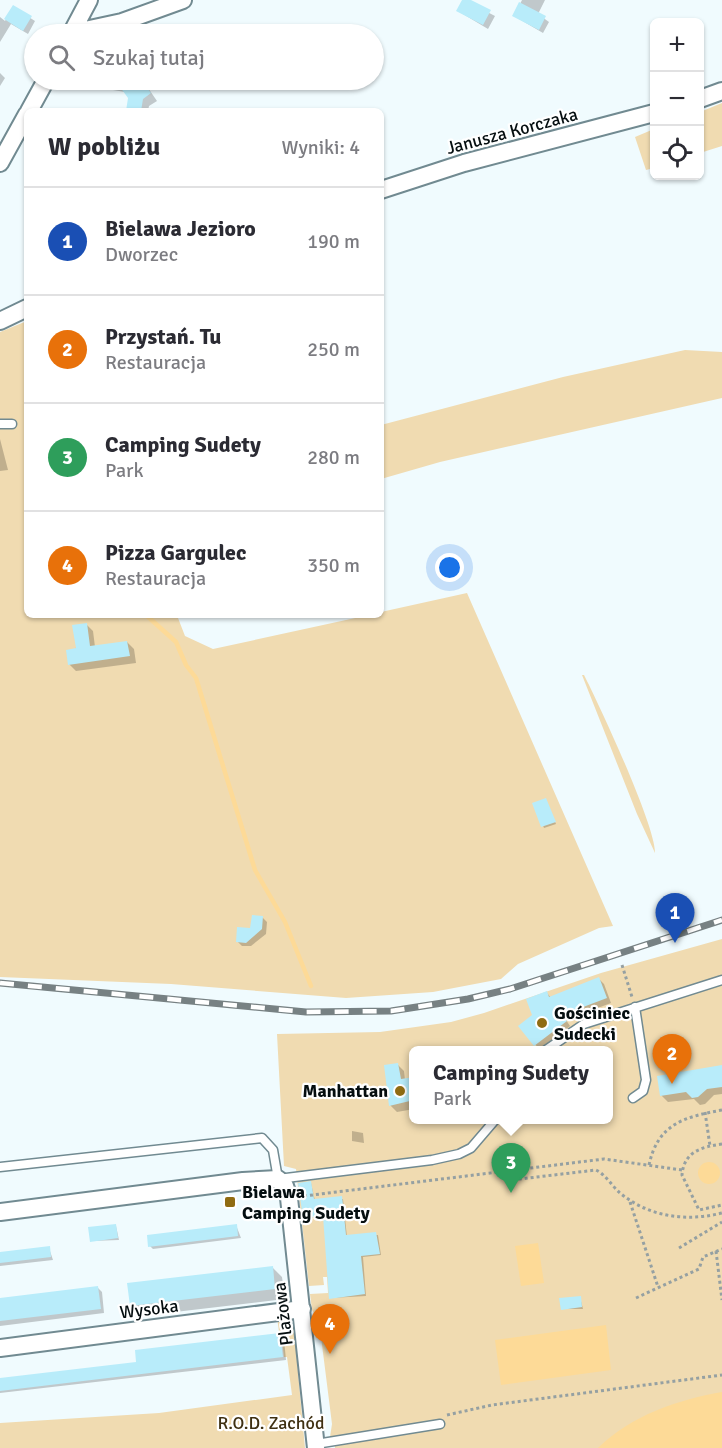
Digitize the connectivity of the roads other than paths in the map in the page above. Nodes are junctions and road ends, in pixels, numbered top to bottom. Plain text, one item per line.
1 (89, 0) edge
2 (183, 0) edge
3 (76, 24) edge
4 (114, 24) edge
5 (41, 90) edge
6 (722, 91) edge
7 (704, 97) edge
8 (31, 108) edge
9 (650, 114) edge
10 (24, 120) edge
11 (0, 163) edge
12 (384, 189) edge
13 (24, 309) edge
14 (0, 321) edge
15 (0, 424) edge
16 (12, 424) dead end
17 (722, 980) edge
18 (635, 1007) junction
19 (552, 1046) edge
20 (633, 1098) dead end
21 (491, 1124) edge
22 (0, 1167) edge
23 (278, 1179) junction
24 (0, 1212) edge
25 (302, 1309) junction
26 (0, 1348) edge
27 (440, 1424) road end
28 (316, 1446) edge

1 - 3 street
2 - 4 street
5 - 8 street
6 - 7 street
9 - 12 street, Janusza Korczaka
10 - 11 street
13 - 14 street
15 - 16 lane
17 - 18 lane
18 - 19 lane
18 - 20 lane
21 - 23 lane
22 - 23 lane
23 - 24 street
23 - 25 street, Plażowa
25 - 26 street, Wysoka
25 - 28 street, Plażowa
27 - 28 lane

